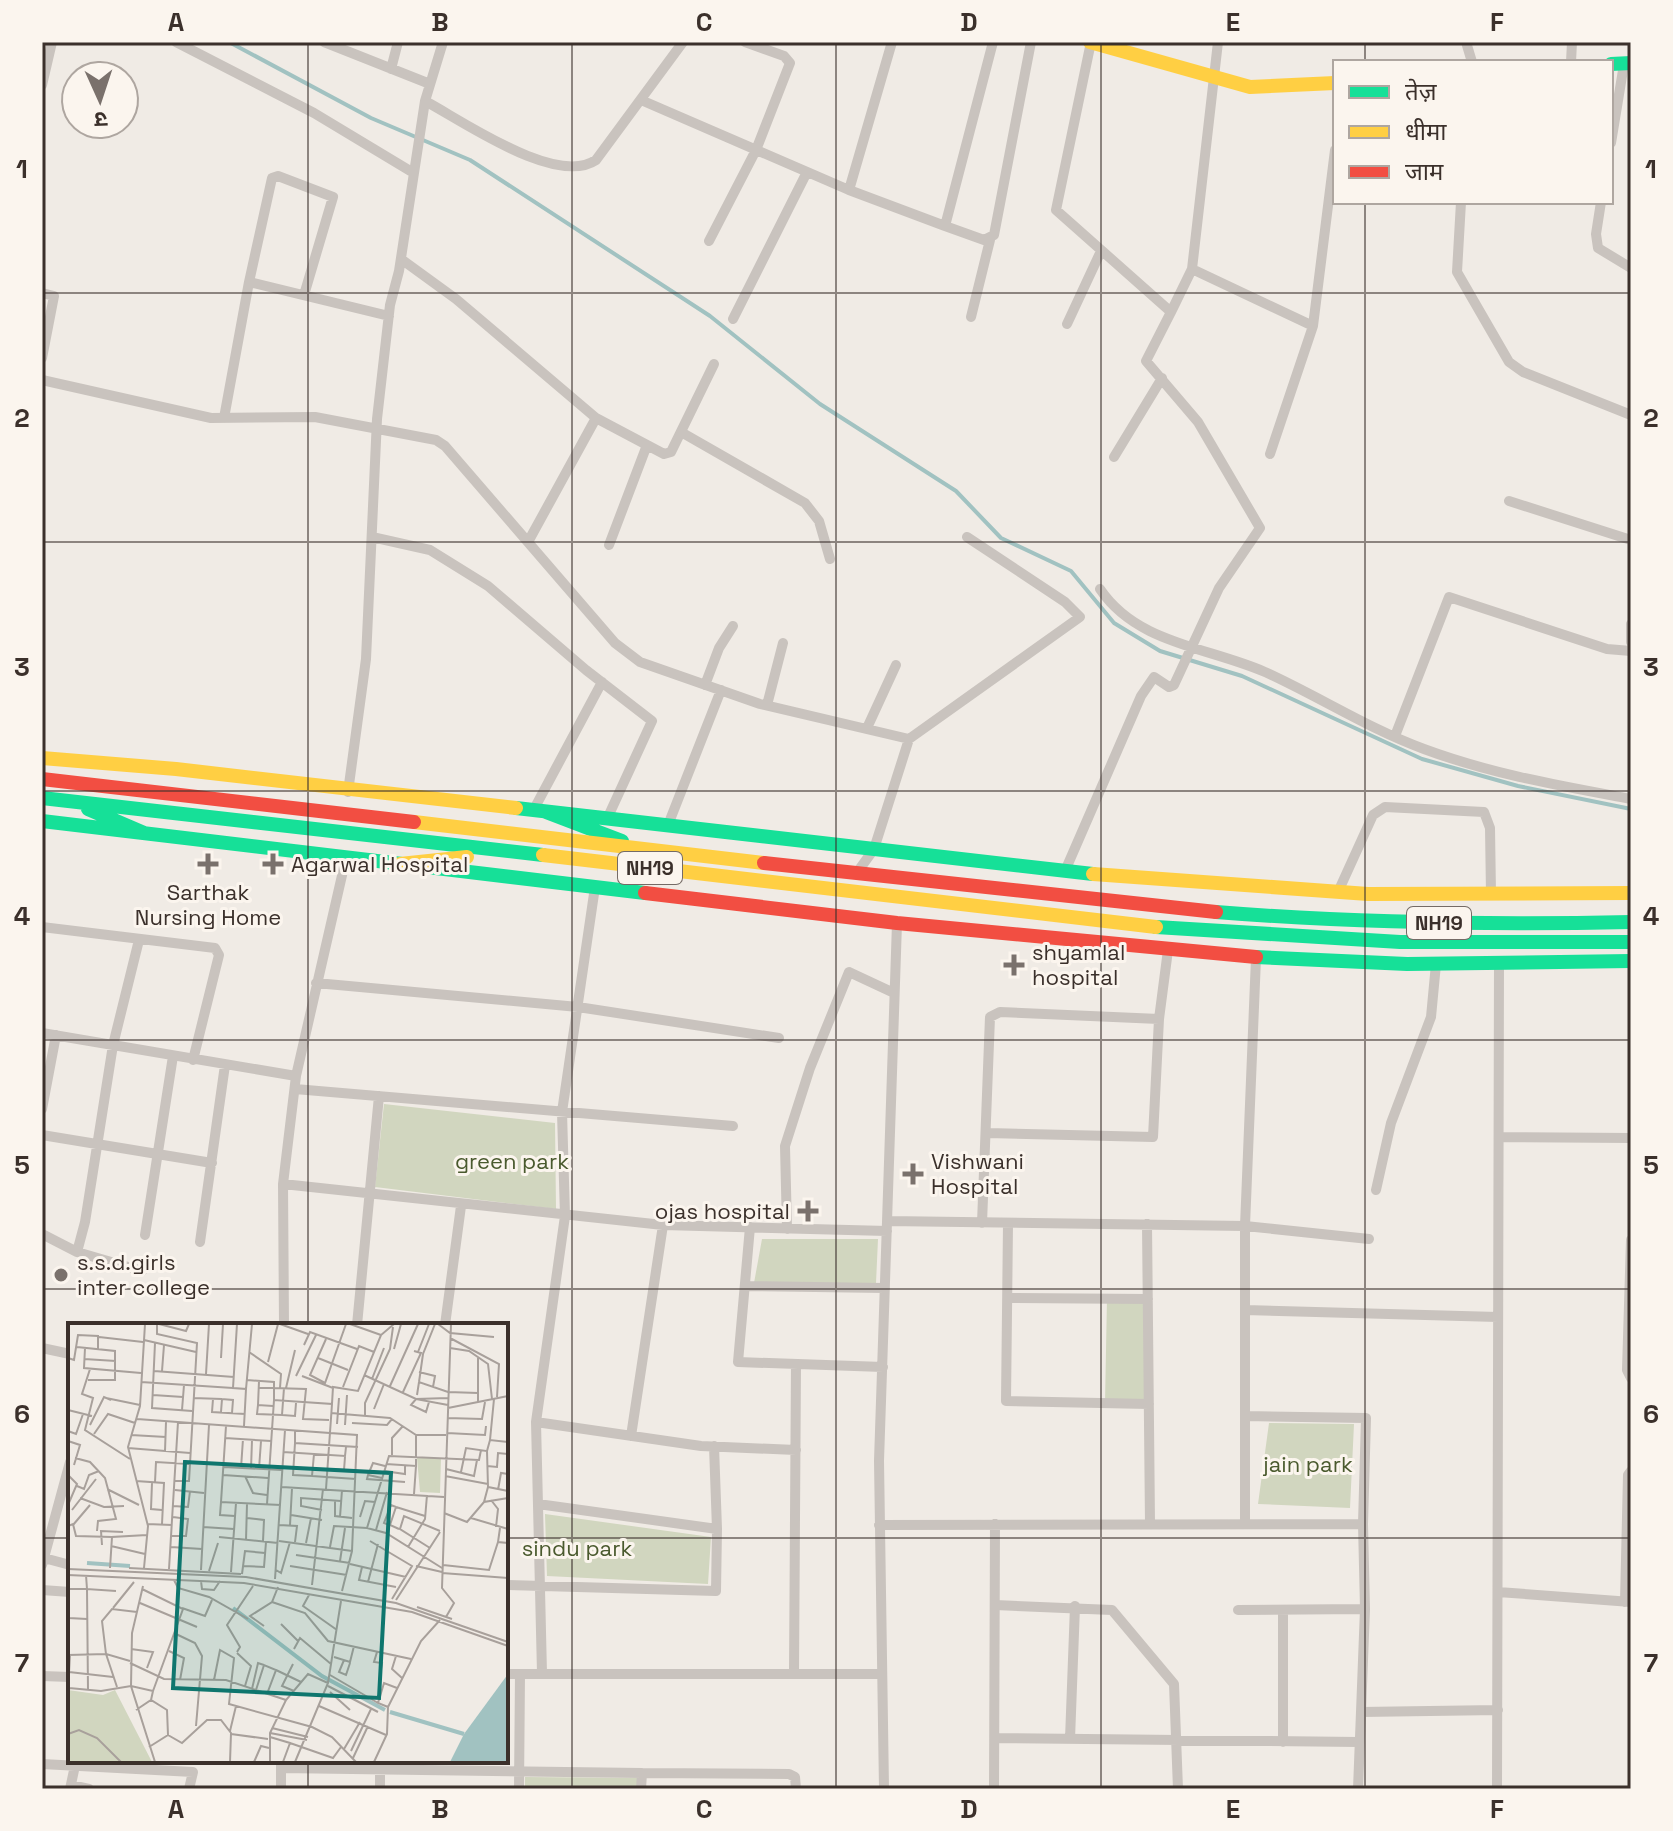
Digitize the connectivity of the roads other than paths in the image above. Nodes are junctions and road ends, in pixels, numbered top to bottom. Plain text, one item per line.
1 (52, 42) edge
2 (176, 42) edge
3 (324, 42) edge
4 (398, 42) edge
5 (443, 42) edge
6 (683, 42) edge
7 (745, 42) edge
8 (892, 42) edge
9 (993, 42) edge
10 (1031, 42) edge
11 (1091, 42) edge
12 (1218, 42) edge
13 (1622, 64) edge
14 (391, 69) junction
15 (1215, 79) junction
16 (1333, 83) edge
17 (430, 84) junction
18 (42, 85) edge
19 (641, 100) junction
20 (425, 101) junction
21 (1613, 129) edge
22 (756, 150) junction
23 (1333, 166) edge
24 (412, 172) junction
25 (807, 172) junction
26 (849, 190) junction
27 (1461, 204) edge
28 (1601, 204) edge
29 (945, 226) junction
30 (990, 240) junction
31 (709, 241) dead end
32 (1101, 251) junction
33 (401, 259) junction
34 (1631, 268) edge
35 (1192, 269) junction
36 (249, 282) junction
37 (42, 293) edge
38 (304, 295) junction
39 (1171, 312) junction
40 (389, 316) junction
41 (971, 317) dead end
42 (733, 319) dead end
43 (1067, 324) dead end
44 (1313, 326) junction
45 (42, 358) edge
46 (714, 364) dead end
47 (1162, 378) junction
48 (42, 380) edge
49 (1631, 415) edge
50 (224, 418) junction
51 (596, 418) junction
52 (377, 426) junction
53 (681, 432) junction
54 (647, 445) junction
55 (1270, 454) dead end
56 (1114, 457) dead end
57 (1509, 501) dead end
58 (372, 537) junction
59 (967, 537) dead end
60 (1631, 540) edge
61 (528, 542) junction
62 (609, 545) dead end
63 (830, 559) dead end
64 (1100, 589) dead end
65 (1631, 624) edge
66 (733, 626) dead end
67 (1631, 642) edge
68 (783, 643) dead end
69 (1631, 651) edge
70 (1187, 656) junction
71 (896, 665) dead end
72 (602, 682) junction
73 (705, 685) junction
74 (721, 690) junction
75 (767, 705) junction
76 (867, 728) junction
77 (1395, 736) junction
78 (909, 739) junction
79 (42, 758) edge
80 (42, 779) edge
81 (348, 792) junction
82 (42, 798) edge
83 (1631, 799) edge
84 (66, 800) junction
85 (540, 812) junction
86 (607, 819) junction
87 (42, 821) edge
88 (668, 825) junction
89 (144, 833) junction
90 (874, 849) junction
91 (648, 851) junction
92 (518, 853) junction
93 (346, 858) junction
94 (400, 864) junction
95 (1065, 871) junction
96 (856, 874) junction
97 (595, 887) junction
98 (1338, 892) junction
99 (1631, 893) edge
100 (1491, 894) junction
101 (1631, 922) edge
102 (897, 923) junction
103 (42, 927) edge
104 (139, 940) junction
105 (1631, 942) edge
106 (1168, 950) junction
107 (1256, 958) junction
108 (1631, 961) edge
109 (1436, 964) junction
110 (1499, 964) junction
111 (316, 983) junction
112 (894, 993) junction
113 (578, 1007) junction
114 (1159, 1019) junction
115 (42, 1033) edge
116 (56, 1035) junction
117 (779, 1038) dead end
118 (113, 1045) junction
119 (173, 1056) junction
120 (193, 1060) junction
121 (225, 1065) junction
122 (296, 1076) junction
123 (295, 1089) junction
124 (379, 1096) junction
125 (42, 1109) edge
126 (562, 1112) junction
127 (733, 1126) dead end
128 (987, 1133) junction
129 (42, 1135) edge
130 (1499, 1137) junction
131 (1631, 1138) edge
132 (96, 1144) junction
133 (156, 1153) junction
134 (212, 1163) junction
135 (283, 1184) junction
136 (1376, 1190) dead end
137 (369, 1195) junction
138 (461, 1206) junction
139 (565, 1216) junction
140 (982, 1223) junction
141 (1008, 1224) junction
142 (1147, 1224) junction
143 (663, 1225) junction
144 (887, 1226) junction
145 (1245, 1226) junction
146 (750, 1227) junction
147 (787, 1229) junction
148 (42, 1234) edge
149 (145, 1235) dead end
150 (1369, 1239) dead end
151 (1631, 1240) edge
152 (200, 1242) dead end
153 (77, 1252) junction
154 (142, 1271) dead end
155 (745, 1286) junction
156 (885, 1288) junction
157 (1008, 1298) junction
158 (1148, 1299) junction
159 (1245, 1310) junction
160 (1498, 1317) junction
161 (284, 1323) edge
162 (357, 1323) edge
163 (445, 1323) edge
164 (42, 1348) edge
165 (68, 1354) edge
166 (796, 1364) junction
167 (883, 1367) junction
168 (1631, 1378) edge
169 (1149, 1404) junction
170 (1245, 1416) junction
171 (536, 1422) junction
172 (631, 1436) junction
173 (714, 1446) junction
174 (796, 1450) junction
175 (68, 1469) edge
176 (1631, 1471) edge
177 (538, 1504) junction
178 (1150, 1523) junction
179 (1245, 1523) junction
180 (995, 1524) junction
181 (1363, 1524) junction
182 (879, 1525) junction
183 (717, 1529) junction
184 (43, 1562) edge
185 (68, 1565) edge
186 (540, 1584) junction
187 (508, 1585) edge
188 (42, 1590) edge
189 (68, 1592) edge
190 (1498, 1592) junction
191 (1628, 1602) edge
192 (995, 1605) junction
193 (1075, 1606) junction
194 (1365, 1609) junction
195 (1238, 1610) dead end
196 (1283, 1610) junction
197 (794, 1672) junction
198 (542, 1673) junction
199 (508, 1674) edge
200 (520, 1674) junction
201 (880, 1674) junction
202 (42, 1676) edge
203 (68, 1677) edge
204 (1498, 1710) junction
205 (1361, 1712) junction
206 (996, 1738) junction
207 (1070, 1739) junction
208 (1177, 1741) junction
209 (1283, 1742) junction
210 (1358, 1742) junction
211 (76, 1763) edge
212 (42, 1764) edge
213 (281, 1764) edge
214 (380, 1770) junction
215 (519, 1773) junction
216 (642, 1773) junction
217 (71, 1787) edge
218 (89, 1789) edge
219 (189, 1789) edge
220 (281, 1789) edge
221 (380, 1789) edge
222 (519, 1789) edge
223 (641, 1789) edge
224 (796, 1789) edge
225 (884, 1789) edge
226 (994, 1789) edge
227 (1178, 1789) edge
228 (1358, 1789) edge
229 (1497, 1789) edge

1 - 18 street
2 - 24 street
3 - 14 street
4 - 14 street
5 - 17 street
6 - 19 street
7 - 22 street
8 - 26 street
9 - 29 street
10 - 30 street
11 - 15 main road
11 - 32 street
12 - 15 street
13 - 21 street
14 - 17 street
15 - 16 main road
15 - 35 street
17 - 20 street
19 - 20 street
19 - 22 street
20 - 24 street
22 - 25 street
22 - 31 street
23 - 44 street
24 - 33 street
25 - 26 street
25 - 42 street
26 - 29 street
27 - 49 street
28 - 34 street
29 - 30 street
30 - 41 street
32 - 39 street
32 - 43 street
33 - 40 street
33 - 51 street
35 - 39 street
35 - 44 street
36 - 38 street
36 - 38 street
36 - 50 street
37 - 45 street
38 - 40 street
39 - 47 street
40 - 52 street
44 - 55 street
46 - 53 street
47 - 56 street
47 - 70 street
48 - 50 street
50 - 52 street
51 - 54 street
51 - 61 street
52 - 58 street
52 - 61 street
53 - 54 street
53 - 63 street
54 - 62 street
57 - 60 street
58 - 72 street
58 - 81 street
59 - 78 street
61 - 73 street
64 - 70 street
65 - 67 street
66 - 73 street
68 - 75 street
69 - 77 street
70 - 77 street
70 - 95 street
71 - 76 street
72 - 85 street
72 - 86 street
73 - 74 street
74 - 75 street
74 - 88 street
75 - 76 street
76 - 78 street
77 - 83 street
78 - 90 street
79 - 81 main road
80 - 91 main road, NH19
81 - 85 main road
82 - 84 main road, NH19
84 - 89 main road
84 - 92 main road, NH19
85 - 86 main road
85 - 91 main road
86 - 88 main road
87 - 89 main road
88 - 90 main road
89 - 93 main road
90 - 95 main road
90 - 96 street
91 - 96 main road, NH19
92 - 94 main road
92 - 105 main road, NH19
93 - 94 main road
93 - 111 street
94 - 97 main road
95 - 98 main road
96 - 101 main road, NH19
97 - 102 main road
97 - 113 street
98 - 100 main road
98 - 100 street
99 - 100 main road
102 - 106 main road
102 - 112 street
103 - 104 street
104 - 118 street
104 - 120 street
106 - 107 main road
106 - 114 street
107 - 109 main road
107 - 145 street
108 - 110 main road
109 - 110 main road
109 - 136 street
110 - 130 street
111 - 113 street
111 - 122 street
112 - 144 street
112 - 147 street
113 - 117 street
113 - 126 street
114 - 128 street
114 - 128 street
115 - 116 street
116 - 118 street
116 - 125 street
118 - 119 street
118 - 132 street
119 - 120 street
119 - 133 street
120 - 121 street
121 - 122 street
121 - 134 street
122 - 123 street
123 - 124 street
123 - 135 street
124 - 126 street
124 - 137 street
126 - 127 street
126 - 139 street
128 - 140 street
129 - 132 street
130 - 131 street
130 - 160 street
132 - 133 street
132 - 153 street
133 - 134 street
133 - 149 street
134 - 152 street
135 - 137 street
135 - 161 street
137 - 138 street
137 - 162 street
138 - 139 street
138 - 163 street
139 - 143 street
139 - 171 street
140 - 141 street
140 - 144 street
141 - 142 street
141 - 157 street
142 - 145 street
142 - 158 street
143 - 146 street
143 - 172 street
144 - 147 street
144 - 156 street
145 - 150 street
145 - 159 street
146 - 147 street
146 - 155 street
148 - 153 street
151 - 168 street
153 - 154 street
155 - 156 street
155 - 166 street
156 - 167 street
157 - 158 street
157 - 169 street
158 - 169 street
159 - 160 street
159 - 170 street
160 - 190 street
164 - 165 street
166 - 167 street
166 - 174 street
167 - 182 street
169 - 178 street
170 - 179 street
170 - 181 street
171 - 172 street
171 - 177 street
172 - 173 street
173 - 174 street
173 - 183 street
174 - 197 street
175 - 184 street
176 - 191 street
177 - 183 street
177 - 186 street
178 - 179 street
178 - 180 street
179 - 181 street
180 - 182 street
180 - 192 street
181 - 194 street
182 - 201 street
183 - 186 street
184 - 185 street
186 - 187 street
186 - 198 street
188 - 189 street
190 - 191 street
190 - 204 street
192 - 193 street
192 - 206 street
193 - 207 street
193 - 208 street
194 - 196 street
194 - 205 street
195 - 196 street
196 - 209 street
197 - 198 street
197 - 201 street
198 - 200 street
199 - 200 street
200 - 215 street
201 - 225 street
202 - 203 street
204 - 205 street
204 - 229 street
205 - 210 street
206 - 207 street
206 - 226 street
207 - 208 street
208 - 209 street
208 - 227 street
209 - 210 street
210 - 228 street
211 - 212 street
211 - 217 street
211 - 219 street
213 - 214 street
213 - 220 street
214 - 215 street
214 - 221 street
215 - 216 street
215 - 222 street
216 - 223 street
216 - 224 street
217 - 218 street

